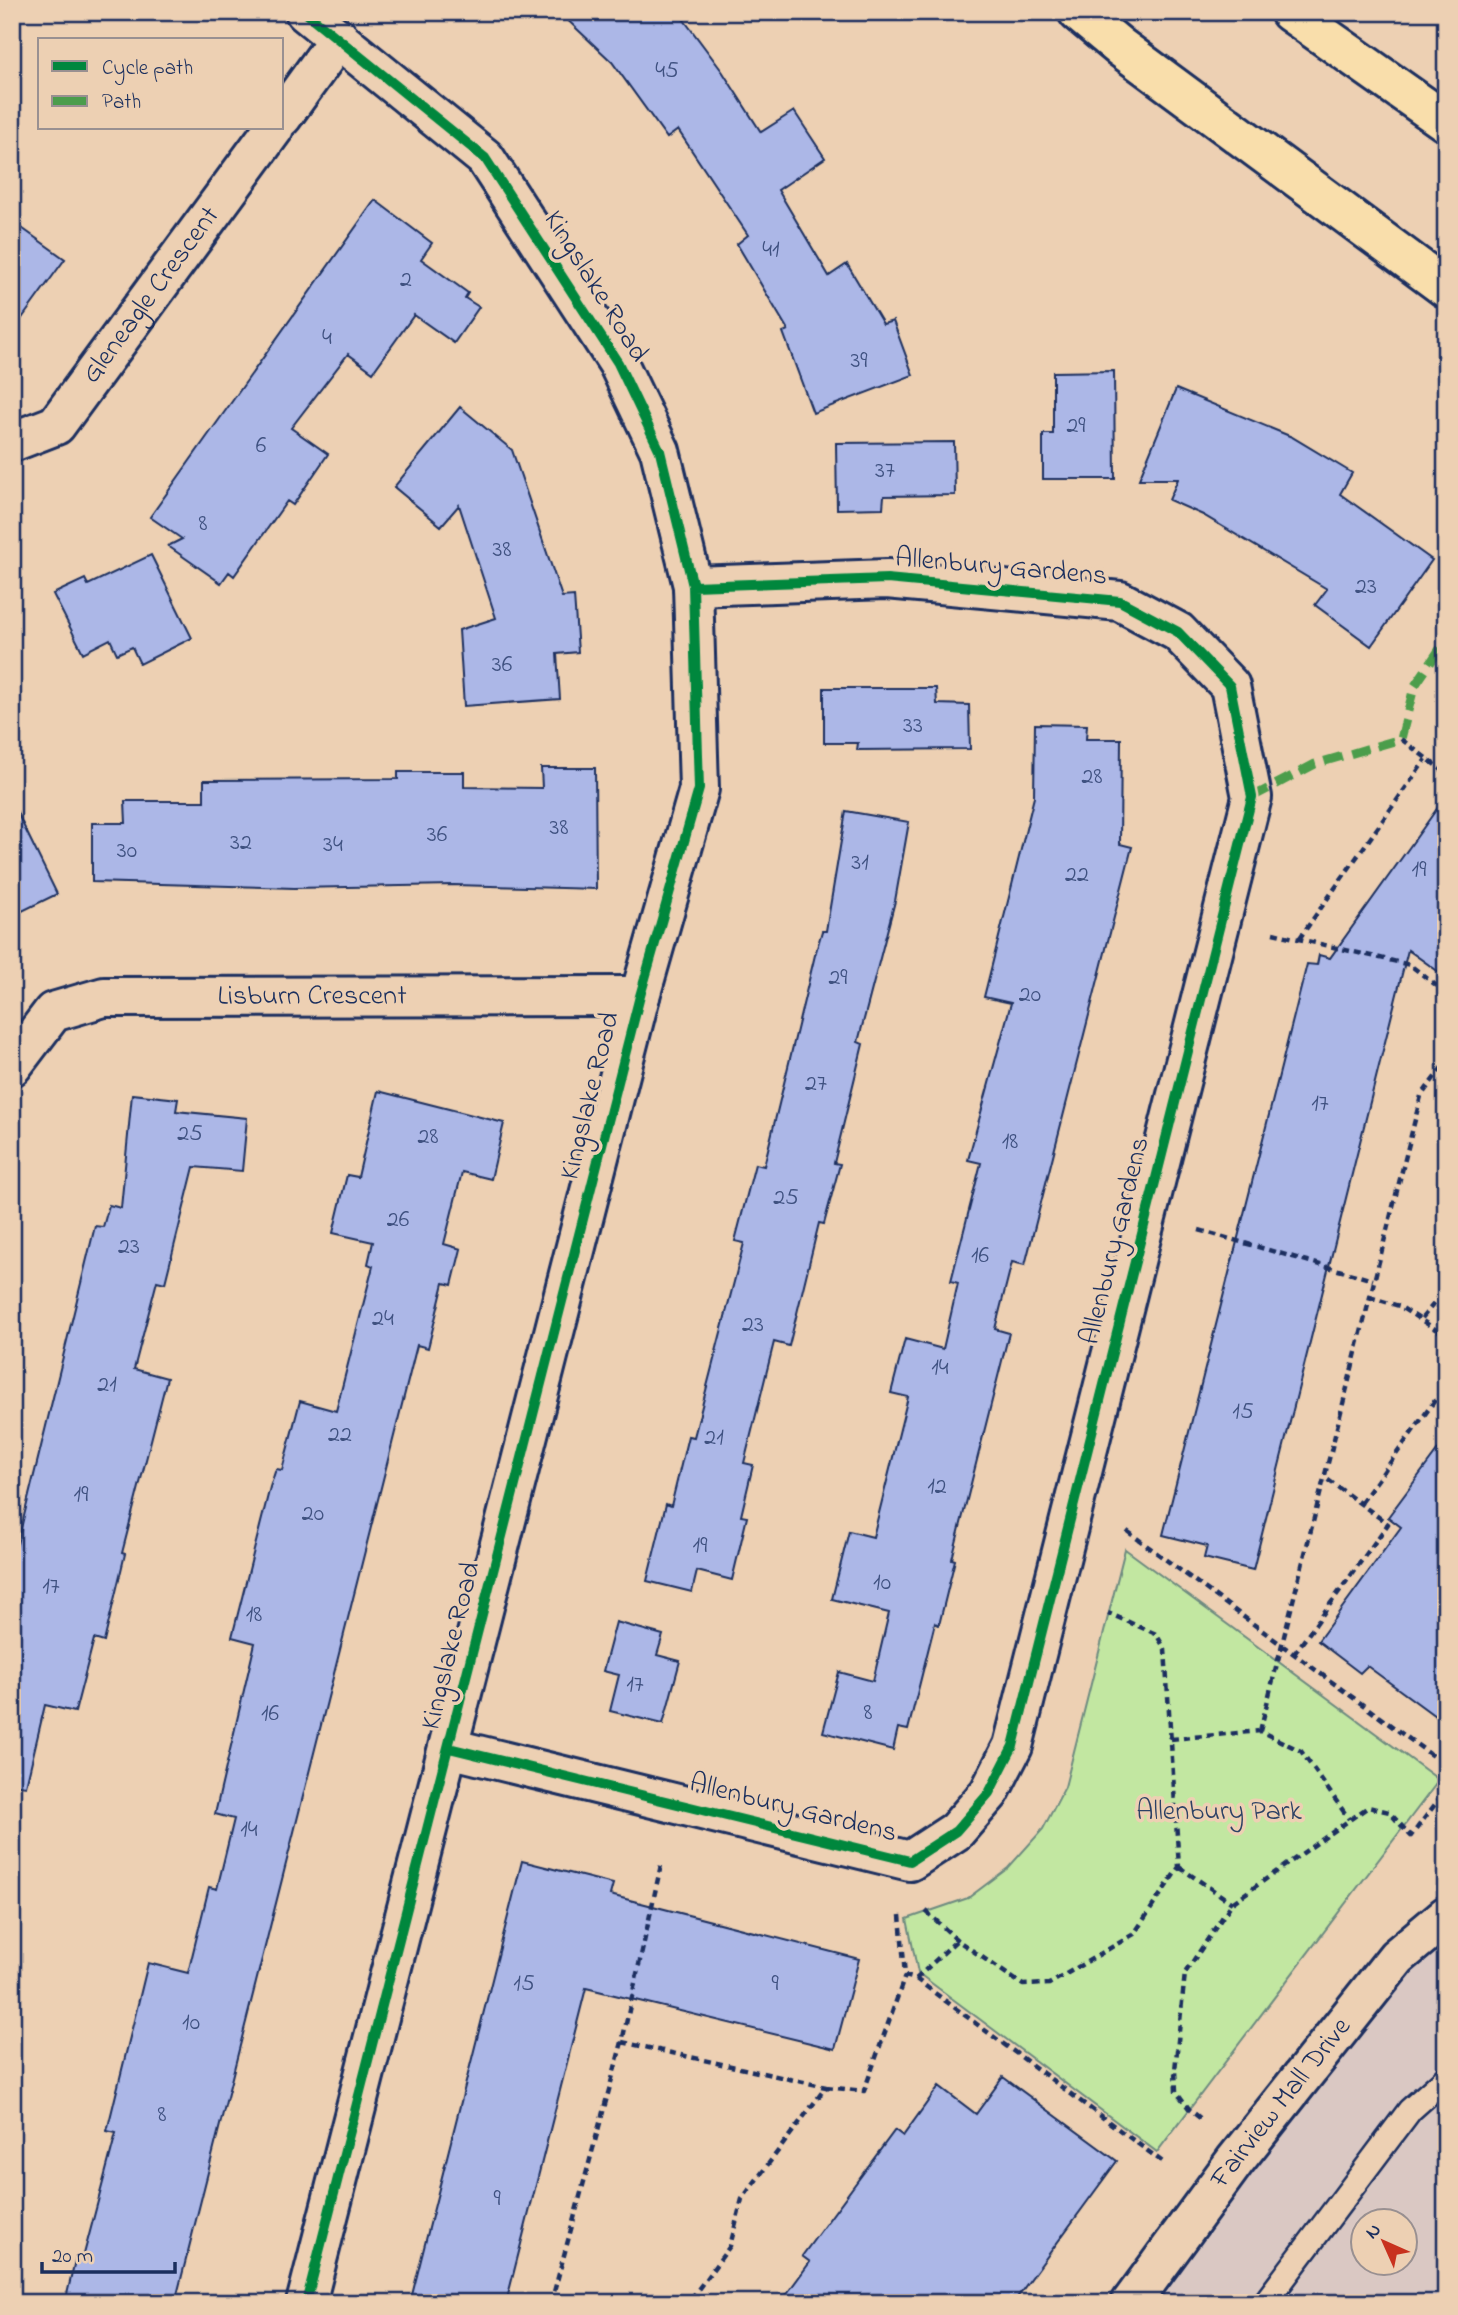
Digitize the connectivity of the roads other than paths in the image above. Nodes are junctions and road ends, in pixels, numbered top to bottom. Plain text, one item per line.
1 (305, 12) edge
2 (1078, 12) edge
3 (1290, 12) edge
4 (340, 38) junction
5 (284, 114) edge
6 (1446, 122) edge
7 (273, 130) edge
8 (1446, 288) edge
9 (12, 442) edge
10 (693, 586) junction
11 (640, 996) junction
12 (12, 1066) edge
13 (449, 1748) junction
14 (1446, 1916) edge
15 (1446, 2078) edge
16 (306, 2303) edge
17 (1131, 2303) edge
18 (1265, 2303) edge

1 - 4 street, Kingslake Road
2 - 8 highway
3 - 6 highway
4 - 5 street
4 - 10 street, Kingslake Road
7 - 9 street, Gleneagle Crescent
10 - 11 street, Kingslake Road
10 - 13 street, Allenbury Gardens
11 - 12 street, Lisburn Crescent
11 - 13 street, Kingslake Road
13 - 16 street, Kingslake Road
14 - 17 street, Fairview Mall Drive
15 - 18 lane

